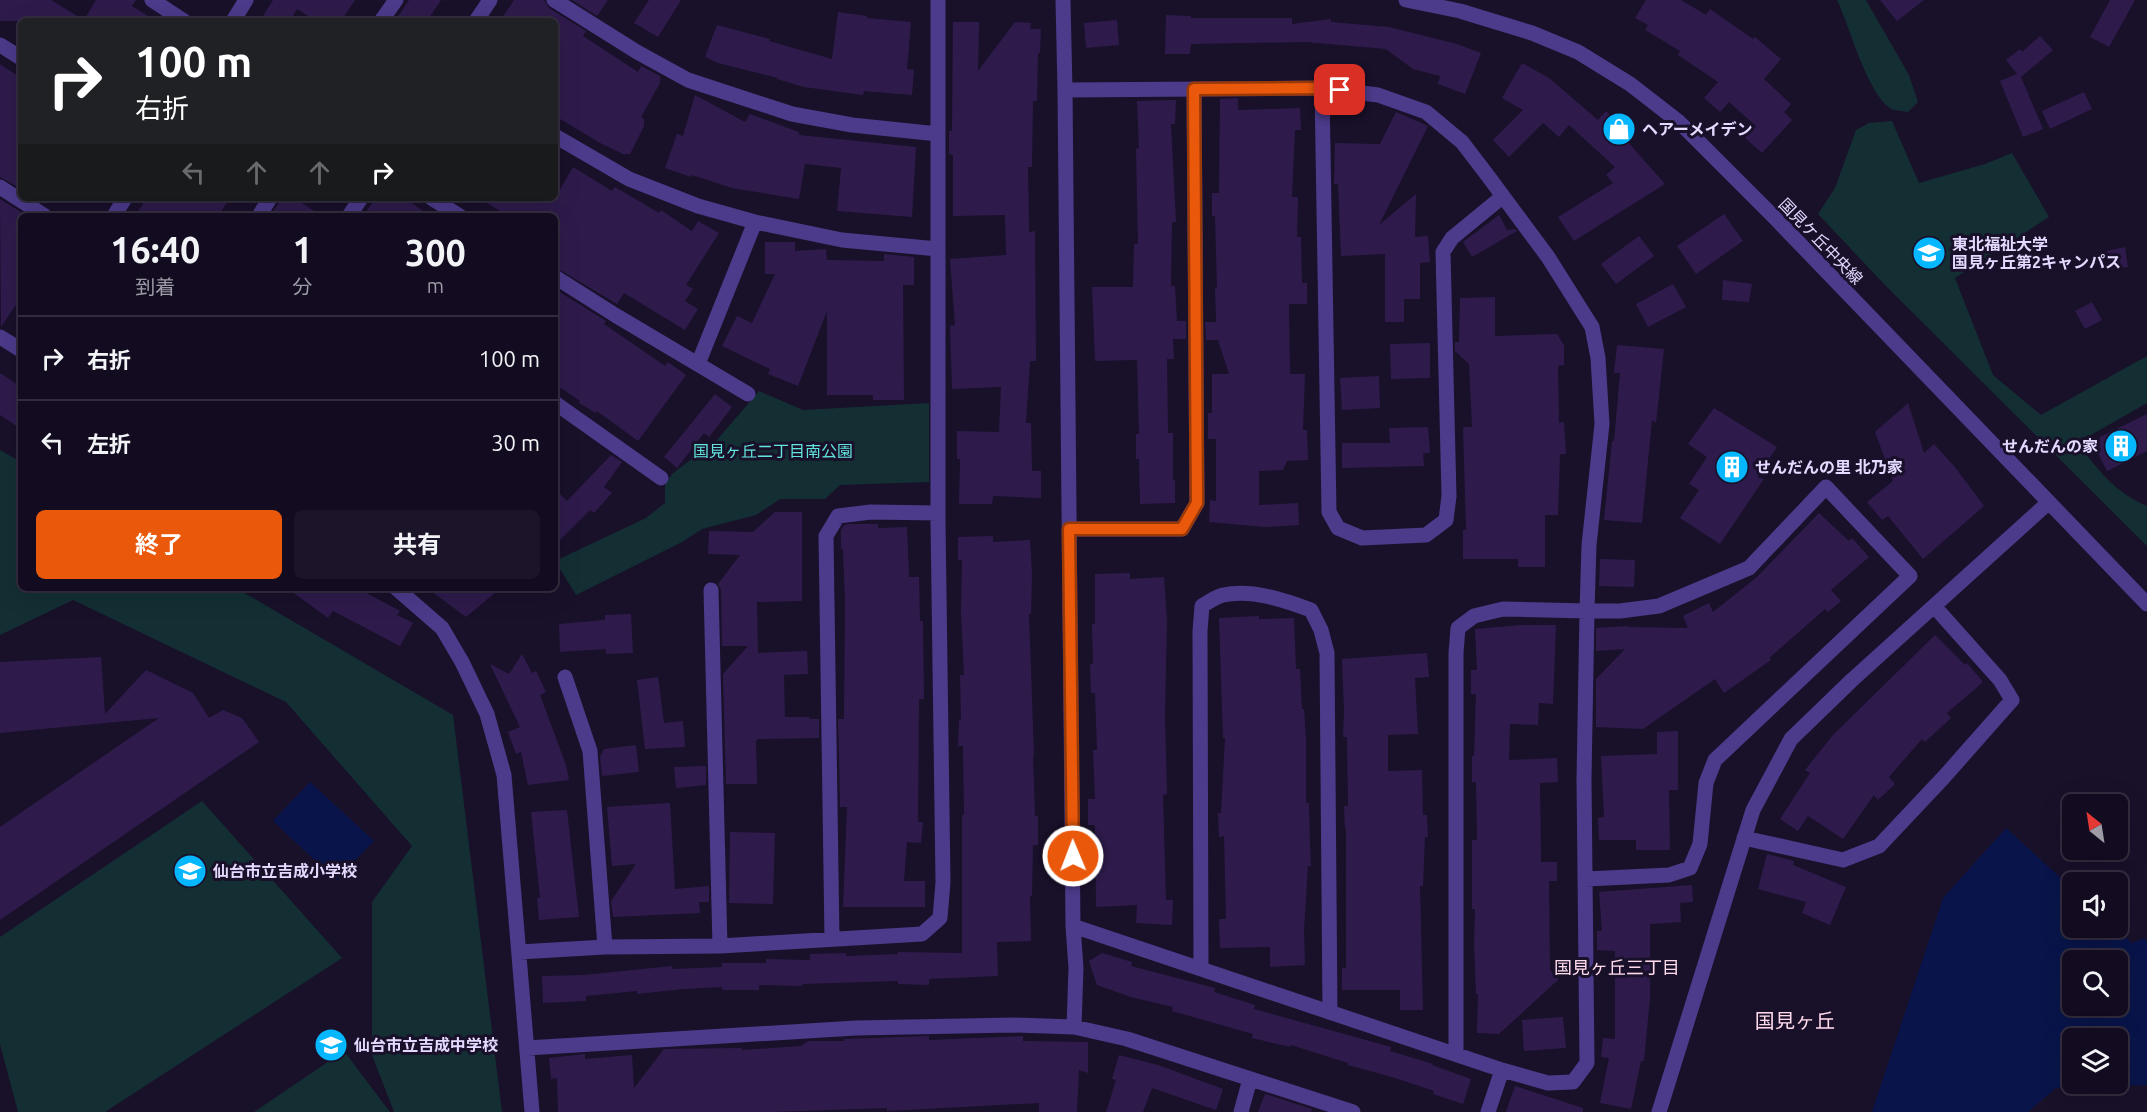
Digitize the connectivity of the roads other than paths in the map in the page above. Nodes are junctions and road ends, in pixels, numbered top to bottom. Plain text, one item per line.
1 (152, 0) edge
2 (246, 0) edge
3 (396, 0) edge
4 (490, 0) edge
5 (554, 0) edge
6 (938, 0) edge
7 (1063, 0) edge
8 (1406, 0) edge
9 (179, 18) edge
10 (235, 18) edge
11 (383, 18) edge
12 (478, 18) edge
13 (0, 45) edge
14 (18, 56) edge
15 (1322, 88) junction
16 (1194, 89) junction
17 (1065, 90) junction
18 (938, 134) junction
19 (558, 138) edge
20 (0, 187) edge
21 (1502, 197) junction
22 (18, 199) edge
23 (22, 201) edge
24 (436, 201) edge
25 (40, 213) edge
26 (455, 213) edge
27 (755, 222) junction
28 (938, 249) junction
29 (558, 279) edge
30 (0, 337) edge
31 (18, 348) edge
32 (698, 364) junction
33 (748, 394) dead end
34 (558, 405) edge
35 (661, 478) dead end
36 (2048, 503) junction
37 (938, 513) junction
38 (1069, 529) junction
39 (711, 590) dead end
40 (399, 591) edge
41 (2147, 604) edge
42 (1934, 606) junction
43 (1587, 611) junction
44 (565, 677) dead end
45 (1744, 838) junction
46 (1586, 879) junction
47 (1073, 926) junction
48 (832, 939) junction
49 (720, 946) junction
50 (605, 947) junction
51 (519, 952) junction
52 (1201, 969) junction
53 (1330, 1012) junction
54 (1074, 1027) junction
55 (526, 1048) junction
56 (1456, 1054) junction
57 (1502, 1070) junction
58 (1250, 1079) junction
59 (532, 1112) edge
60 (1241, 1112) edge
61 (1353, 1112) edge
62 (1488, 1112) edge
63 (1659, 1112) edge

1 - 9 street
2 - 10 street
3 - 11 street
4 - 12 street
5 - 18 street
6 - 18 street
7 - 17 street
8 - 36 street, 国見ケ丘中央線
13 - 14 street
15 - 16 street
15 - 21 street
15 - 21 street
16 - 17 street
16 - 38 street
17 - 38 street
18 - 28 street
19 - 27 street
20 - 22 street
21 - 43 street
23 - 25 street
24 - 26 street
27 - 28 street
27 - 32 street
28 - 37 street
29 - 32 street
30 - 31 street
32 - 33 street
34 - 35 street
36 - 41 street, 国見ケ丘中央線
36 - 42 street
37 - 48 street
37 - 48 street
38 - 47 street
39 - 49 street
40 - 51 street
42 - 45 street
42 - 45 street
43 - 46 street
43 - 46 street
43 - 56 street
44 - 50 street
45 - 63 street
46 - 57 street
47 - 52 street
47 - 54 street
48 - 49 street
49 - 50 street
50 - 51 street
51 - 55 street
52 - 53 street
52 - 53 street
53 - 56 street
54 - 55 street
54 - 58 street
55 - 59 street
56 - 57 street
57 - 62 street
58 - 60 street
58 - 61 street

